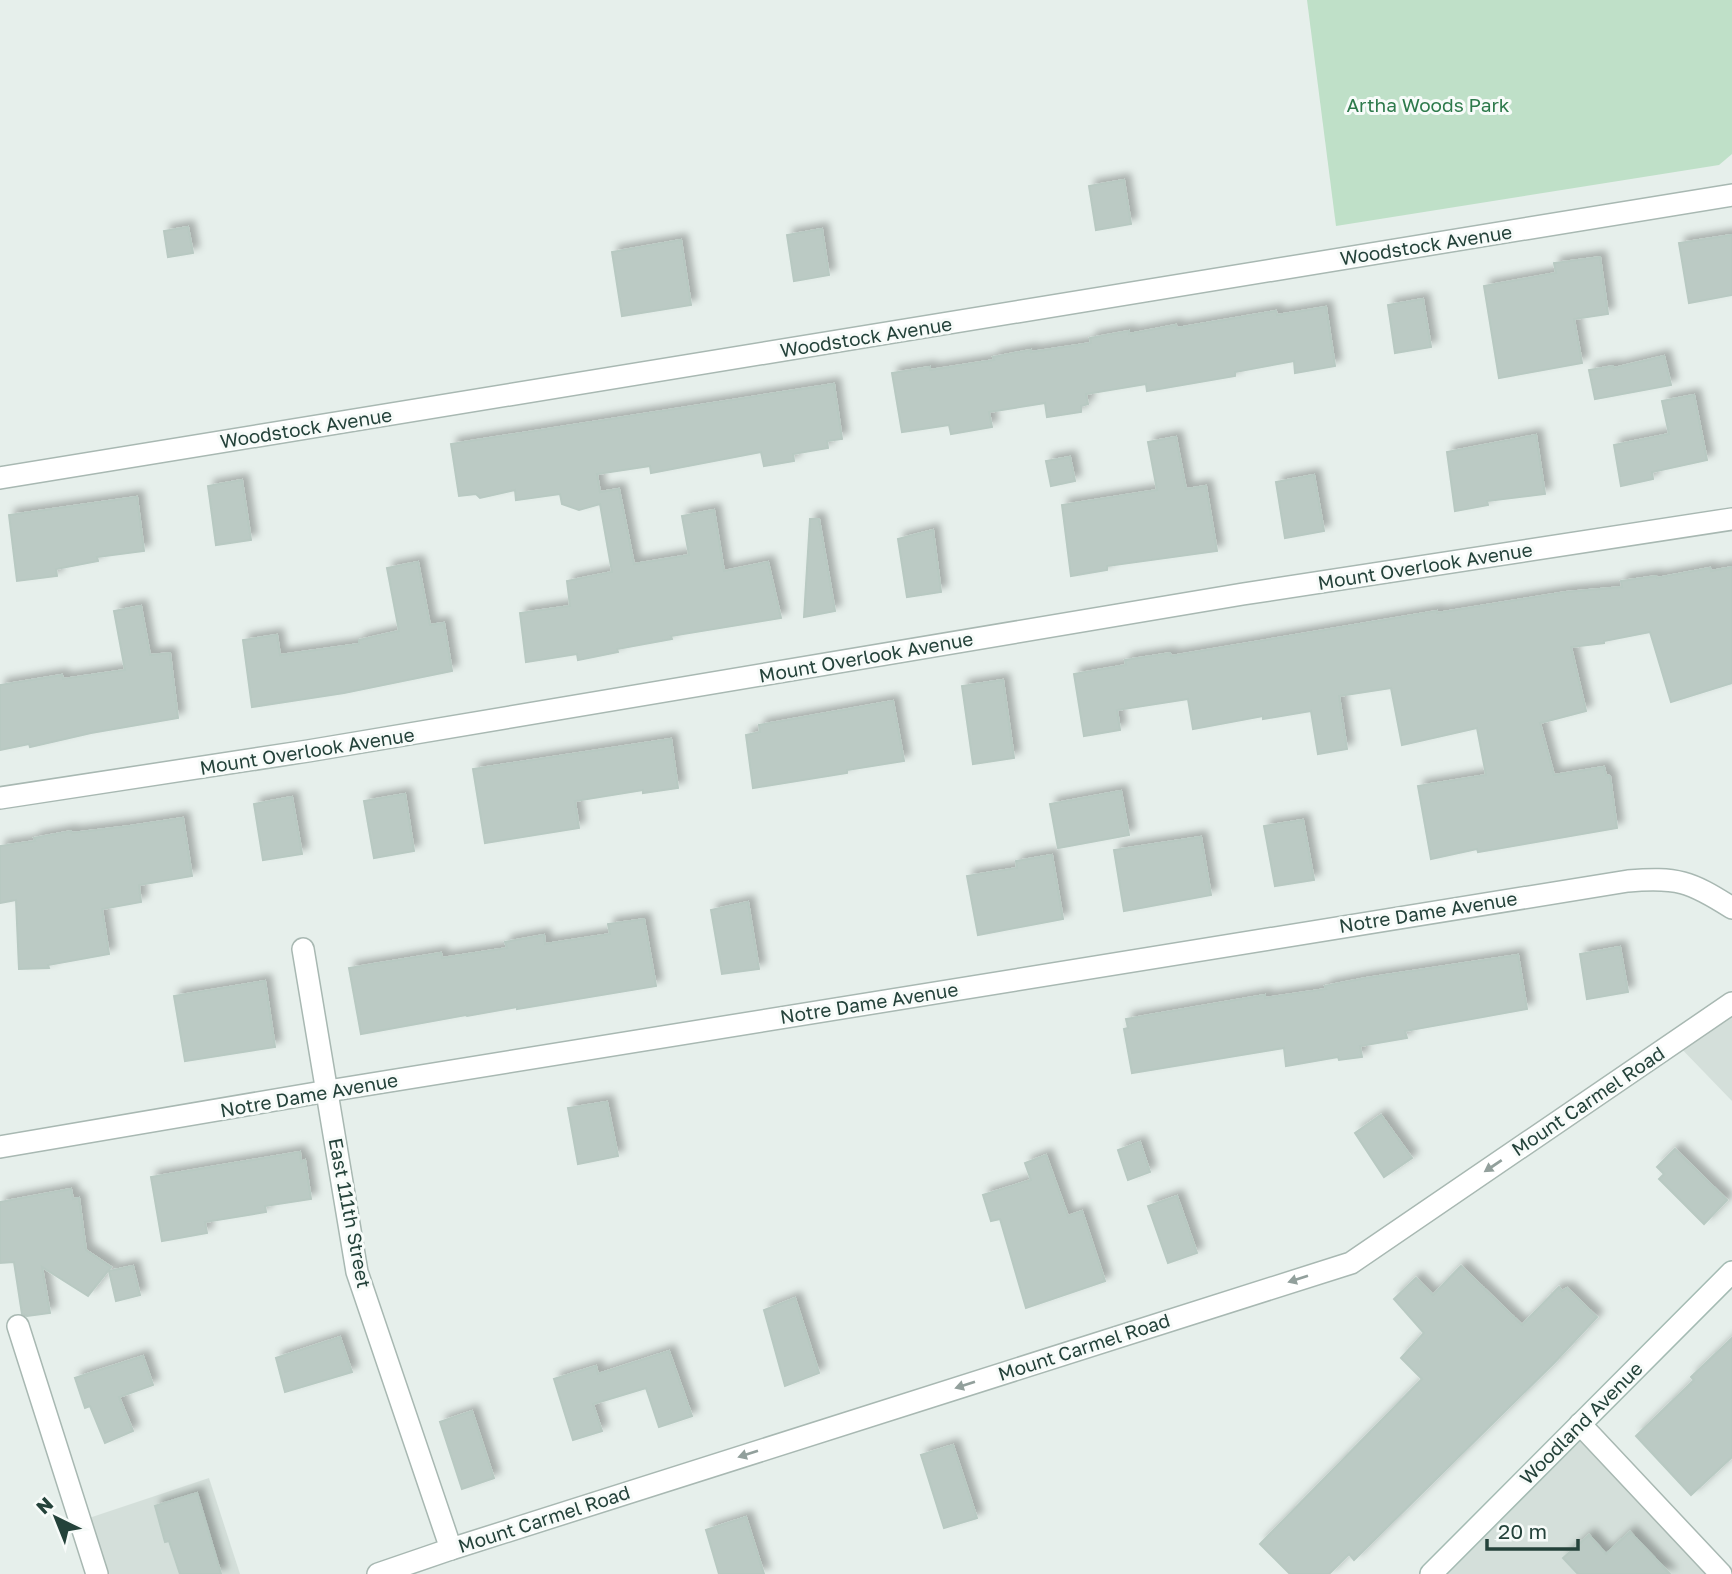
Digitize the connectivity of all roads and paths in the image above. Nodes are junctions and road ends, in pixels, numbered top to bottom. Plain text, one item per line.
1 (1732, 195) edge
2 (0, 478) edge
3 (1732, 519) edge
4 (0, 798) edge
5 (1732, 908) edge
6 (303, 949) dead end
7 (1732, 1003) edge
8 (328, 1091) junction
9 (0, 1147) edge
10 (1732, 1272) edge
11 (18, 1326) dead end
12 (1580, 1424) junction
13 (451, 1549) junction
14 (97, 1574) edge
15 (378, 1574) edge
16 (1431, 1574) edge
17 (1721, 1574) edge

1 - 2 street, Woodstock Avenue
3 - 4 street, Mount Overlook Avenue
5 - 8 street, Notre Dame Avenue
6 - 8 street, East 111th Street
7 -> 13 street, Mount Carmel Road
8 - 9 street, Notre Dame Avenue
8 - 13 street, East 111th Street
10 - 12 street, Woodland Avenue
11 - 14 street
12 - 16 street, Woodland Avenue
12 - 17 street
13 - 15 street, Mount Carmel Road

